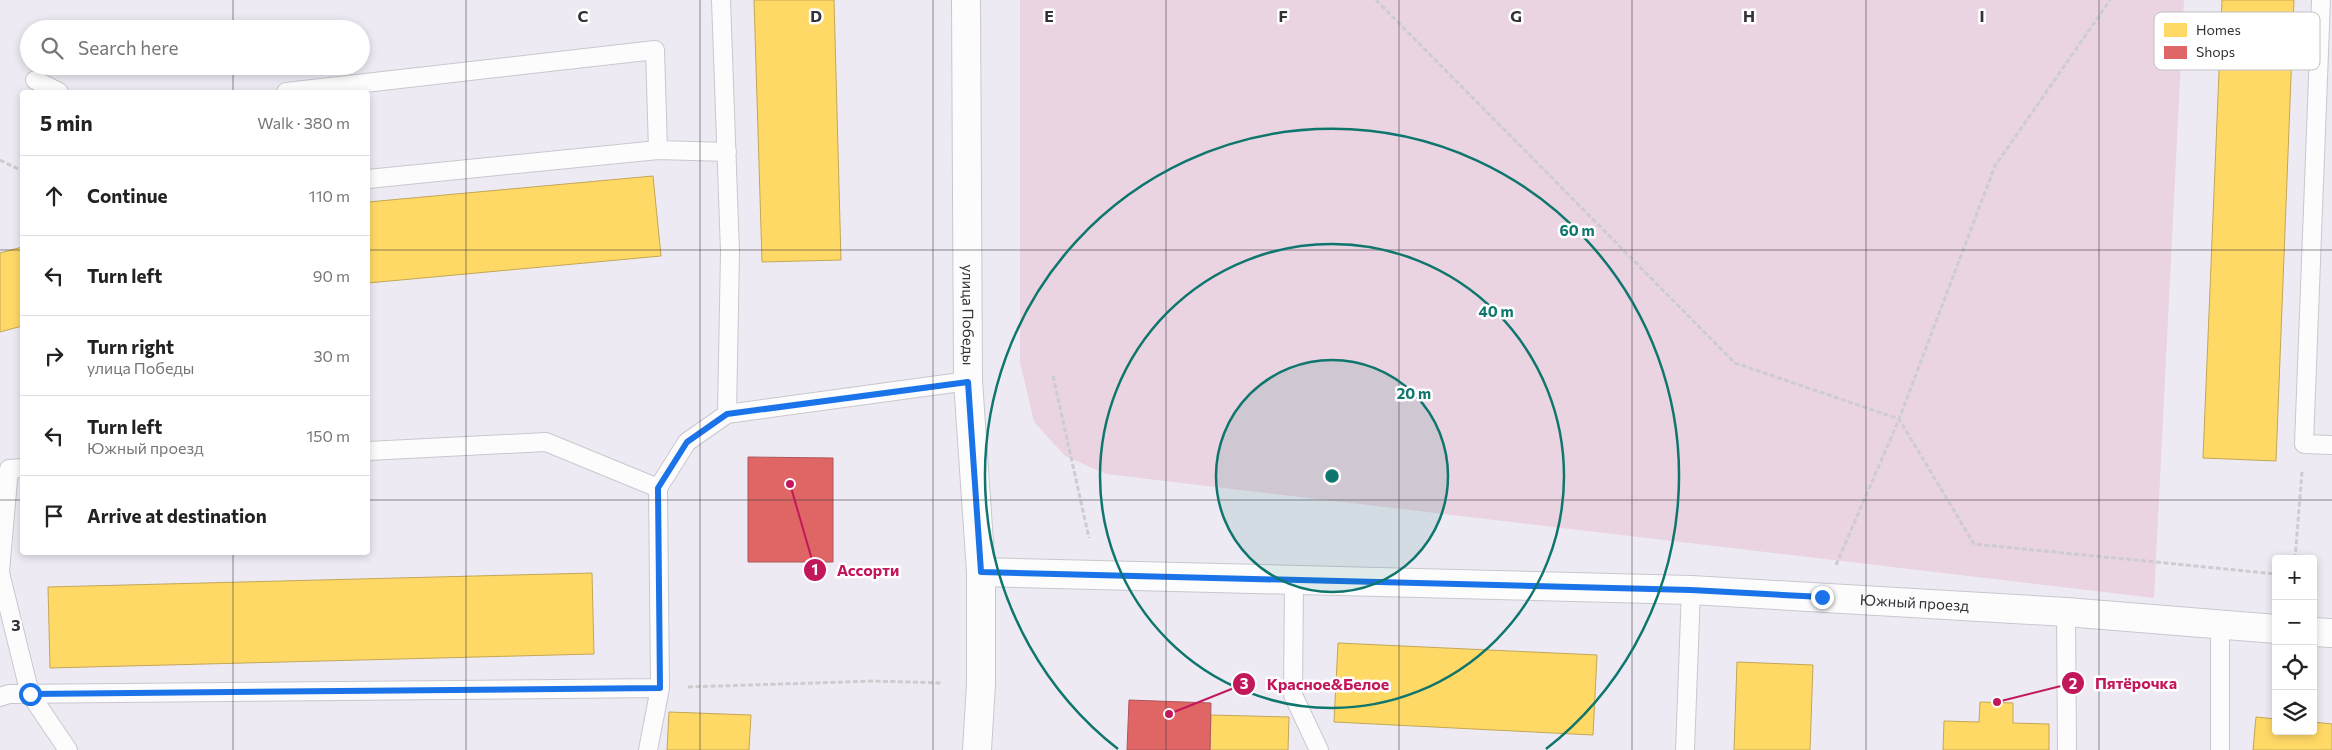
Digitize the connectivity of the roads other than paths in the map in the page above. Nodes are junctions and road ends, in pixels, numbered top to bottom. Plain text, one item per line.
1 (721, 0) edge
2 (966, 0) edge
3 (2321, 0) edge
4 (2320, 26) edge
5 (2318, 70) edge
6 (35, 80) dead end
7 (55, 90) edge
8 (304, 90) edge
9 (658, 150) junction
10 (727, 152) junction
11 (370, 179) edge
12 (968, 382) junction
13 (727, 414) junction
14 (2332, 445) edge
15 (370, 451) edge
16 (20, 468) edge
17 (658, 488) junction
18 (0, 572) edge
19 (981, 572) junction
20 (1294, 580) junction
21 (1691, 590) junction
22 (2066, 612) junction
23 (2220, 625) junction
24 (2272, 629) edge
25 (2317, 632) edge
26 (2332, 633) edge
27 (660, 688) junction
28 (30, 694) junction
29 (0, 697) edge
30 (68, 750) edge
31 (648, 750) edge
32 (978, 750) edge
33 (1320, 750) edge
34 (1685, 750) edge
35 (2067, 750) edge
36 (2220, 750) edge

1 - 10 lane
2 - 12 street, улица Победы
3 - 4 lane
5 - 14 lane
6 - 7 lane
8 - 9 lane
9 - 10 lane
9 - 11 lane
10 - 13 lane
12 - 13 lane
12 - 19 street, улица Победы
13 - 17 lane
15 - 17 lane
16 - 18 lane
17 - 27 lane
18 - 28 lane
19 - 20 street, Южный проезд
19 - 32 street, улица Победы
20 - 21 street, Южный проезд
20 - 33 lane
21 - 22 street, Южный проезд
21 - 34 lane
22 - 23 street, Южный проезд
22 - 35 lane
23 - 24 street, Южный проезд
23 - 36 lane
25 - 26 street
27 - 28 lane
27 - 31 lane
28 - 29 lane
28 - 30 lane

